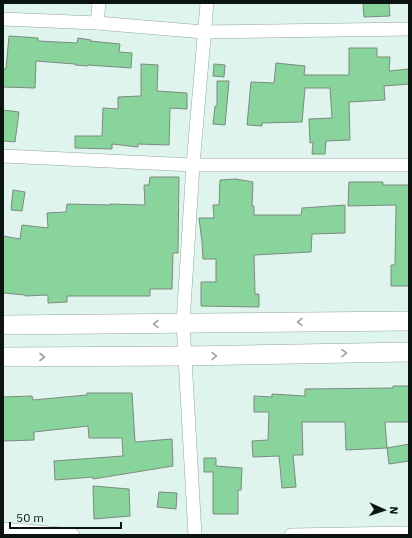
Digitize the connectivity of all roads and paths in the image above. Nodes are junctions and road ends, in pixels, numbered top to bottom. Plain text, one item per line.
1 (99, 3) edge
2 (207, 3) edge
3 (3, 19) edge
4 (97, 23) junction
5 (409, 29) edge
6 (204, 32) junction
7 (3, 156) edge
8 (193, 165) junction
9 (409, 165) edge
10 (409, 320) edge
11 (183, 323) junction
12 (3, 325) edge
13 (409, 352) edge
14 (184, 356) junction
15 (3, 357) edge
16 (3, 528) edge
17 (409, 533) edge
18 (73, 535) edge
19 (195, 535) edge
20 (291, 535) edge

1 - 4 street
2 - 6 street
3 - 4 street
4 - 6 street
5 - 6 street
6 - 8 street
7 - 8 street
8 - 9 street
8 - 11 street
10 -> 11 main road
11 -> 12 main road
11 - 14 street
14 -> 13 main road
15 -> 14 main road
14 - 19 street
16 - 18 street
17 - 20 street

